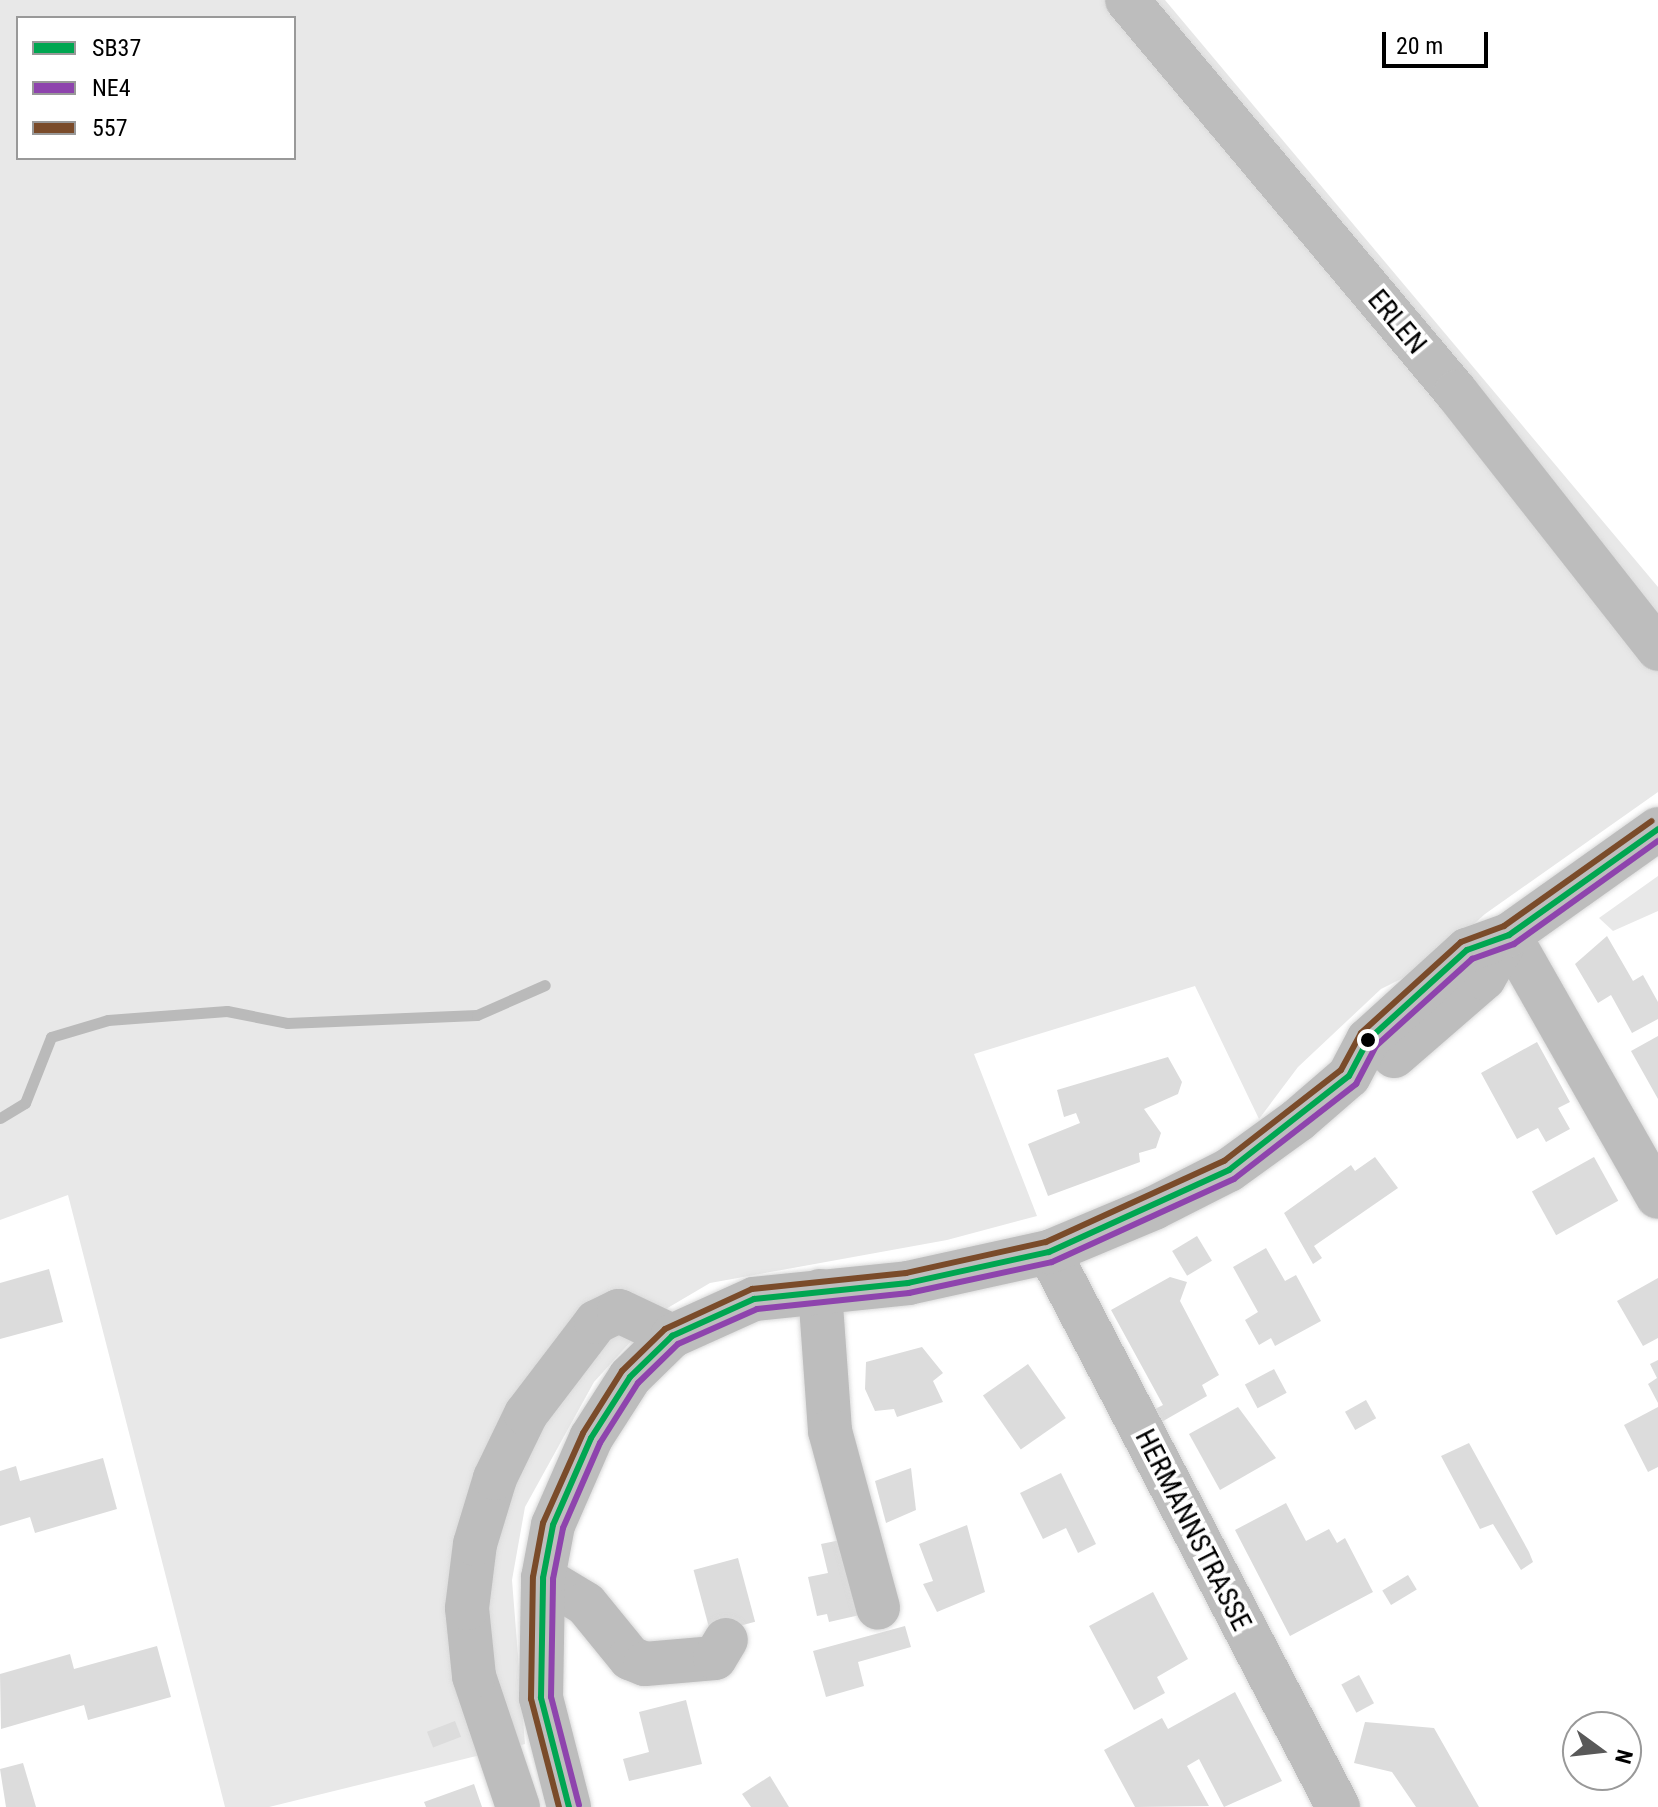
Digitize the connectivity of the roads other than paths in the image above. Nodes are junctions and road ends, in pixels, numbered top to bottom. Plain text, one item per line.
1 (1127, 0) edge
2 (1658, 649) edge
3 (1658, 829) edge
4 (1509, 935) junction
5 (1658, 1197) edge
6 (1049, 1252) junction
7 (820, 1291) junction
8 (672, 1336) junction
9 (543, 1578) junction
10 (878, 1608) dead end
11 (726, 1640) dead end
12 (518, 1807) edge
13 (569, 1807) edge
14 (1338, 1807) edge

1 - 2 street, ERLEN
3 - 4 street
4 - 5 street
4 - 6 street
6 - 7 street
6 - 14 street, HERMANNSTRASSE
7 - 8 street
7 - 10 street
8 - 9 street
8 - 12 street
9 - 11 street
9 - 13 street

